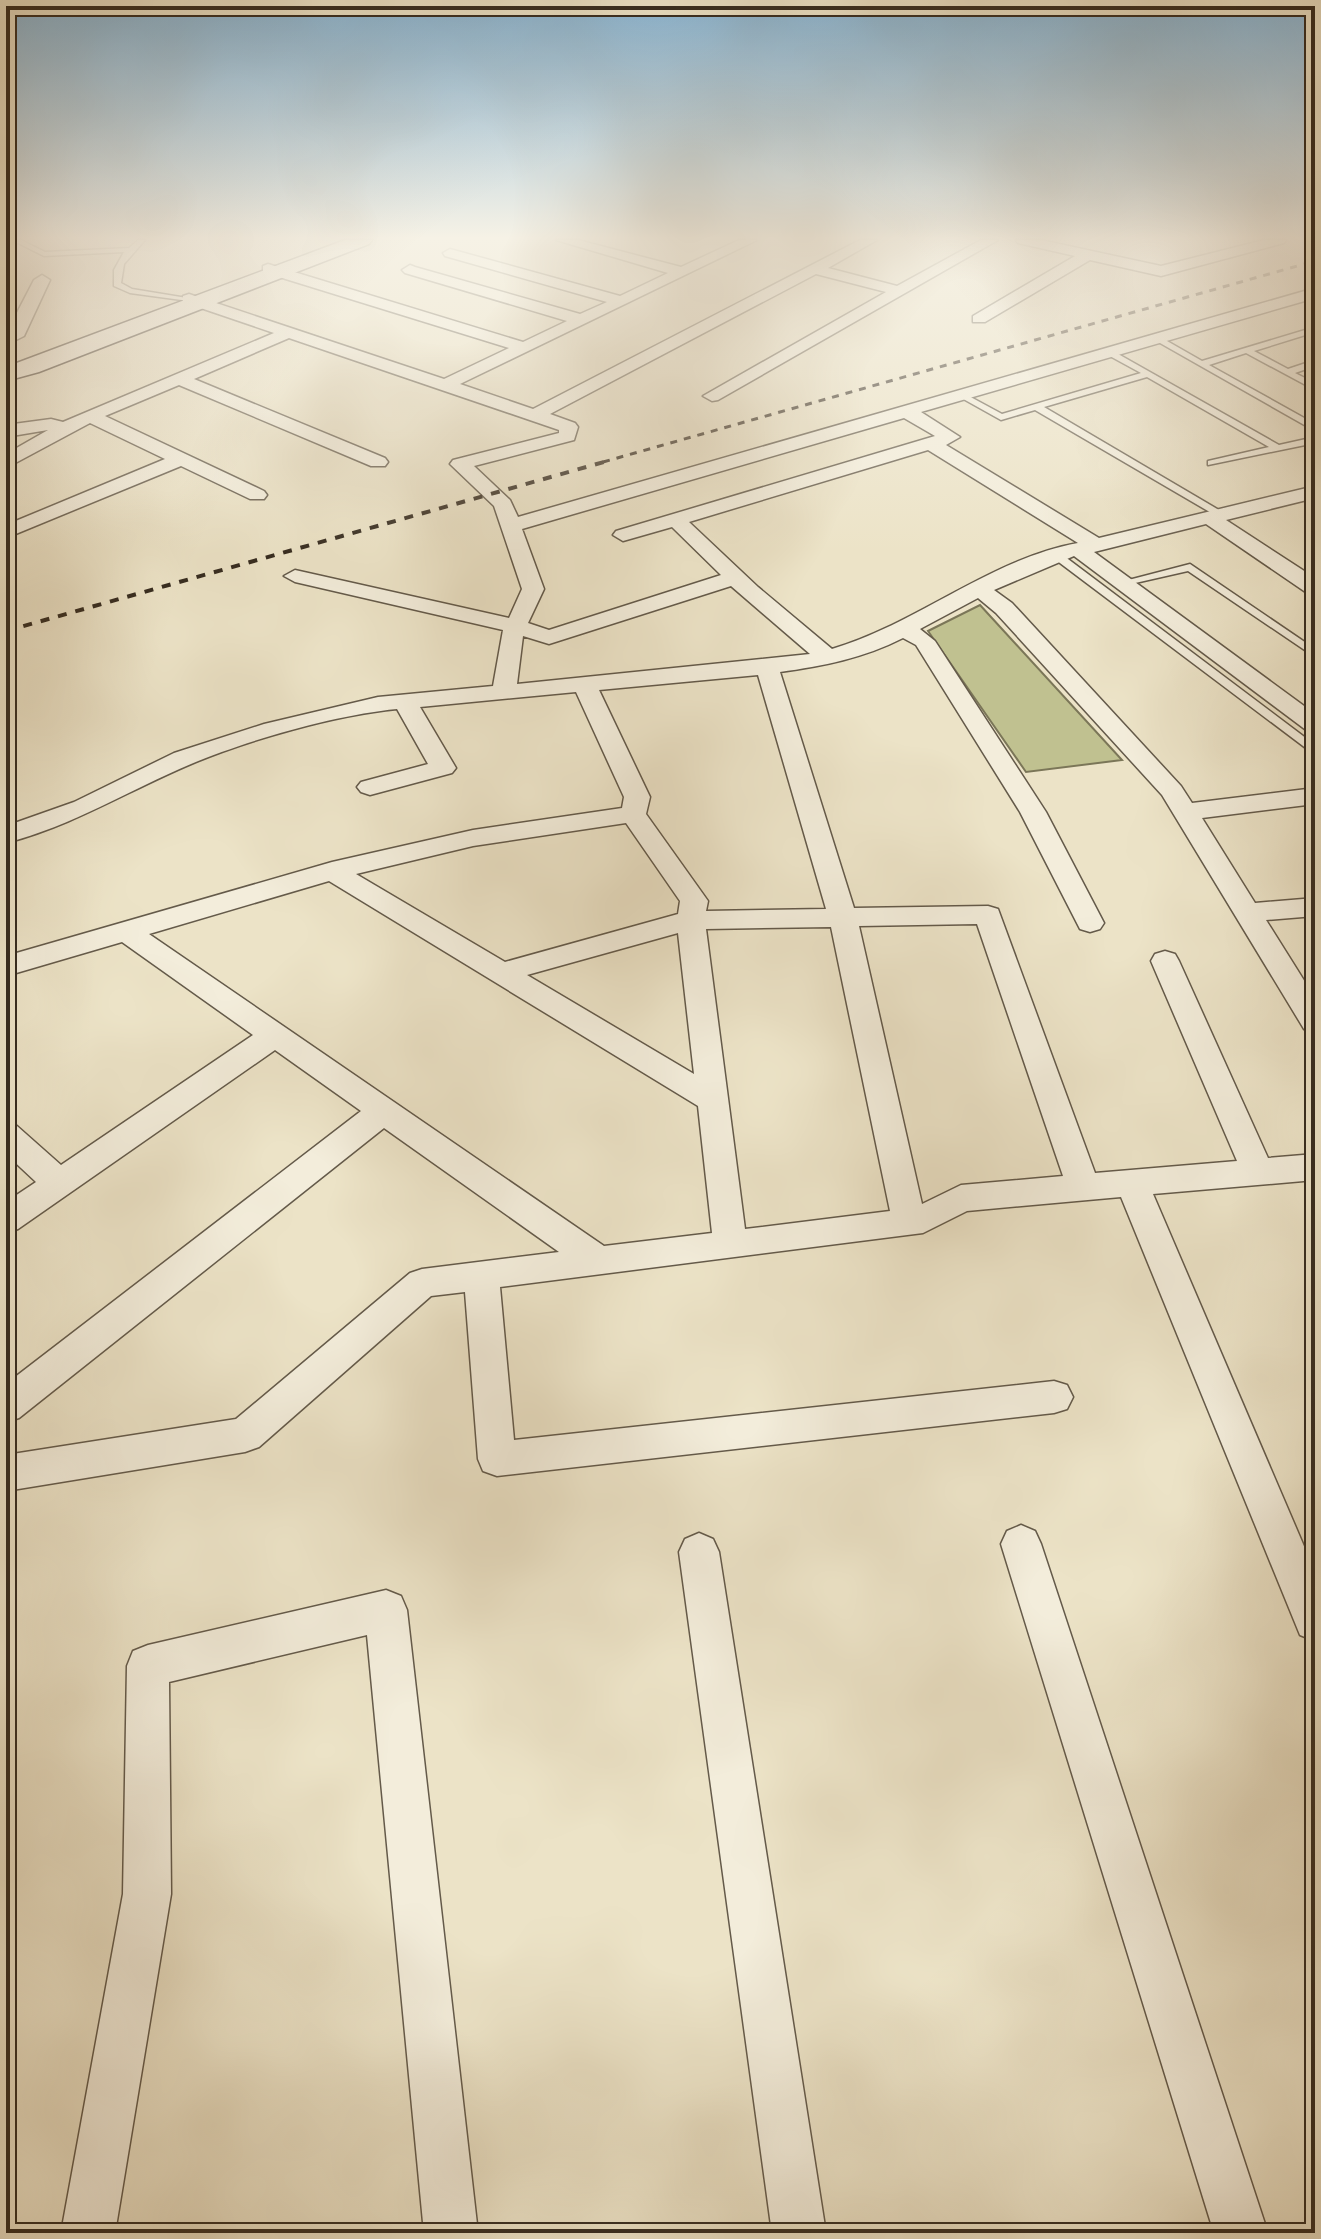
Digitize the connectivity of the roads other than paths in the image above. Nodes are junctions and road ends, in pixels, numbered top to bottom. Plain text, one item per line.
1 (71, 344) edge
2 (81, 344) edge
3 (261, 344) edge
4 (328, 344) edge
5 (515, 344) edge
6 (528, 344) edge
7 (669, 344) edge
8 (804, 344) edge
9 (1139, 344) edge
10 (1167, 344) edge
11 (1265, 344) edge
12 (523, 347) junction
13 (1247, 350) junction
14 (1111, 353) junction
15 (1315, 363) edge
16 (1202, 364) junction
17 (6, 368) edge
18 (1288, 372) junction
19 (6, 374) edge
20 (1148, 374) junction
21 (179, 379) junction
22 (447, 384) junction
23 (1315, 387) edge
24 (712, 396) dead end
25 (962, 396) junction
26 (1037, 407) junction
27 (907, 412) junction
28 (537, 414) junction
29 (90, 416) junction
30 (65, 427) junction
31 (1315, 428) edge
32 (6, 431) edge
33 (1315, 440) edge
34 (930, 443) junction
35 (1277, 448) junction
36 (181, 459) junction
37 (6, 462) edge
38 (378, 462) dead end
39 (1211, 463) dead end
40 (1315, 492) edge
41 (257, 495) dead end
42 (1214, 516) junction
43 (676, 520) junction
44 (512, 525) junction
45 (6, 532) edge
46 (623, 535) dead end
47 (1076, 550) junction
48 (295, 576) dead end
49 (737, 577) junction
50 (1122, 583) junction
51 (1315, 588) edge
52 (979, 589) junction
53 (516, 626) junction
54 (904, 628) junction
55 (1315, 654) edge
56 (828, 658) junction
57 (767, 667) junction
58 (584, 684) junction
59 (504, 691) junction
60 (404, 701) junction
61 (1315, 725) edge
62 (1315, 751) edge
63 (370, 787) dead end
64 (1315, 796) edge
65 (1185, 812) junction
66 (633, 814) junction
67 (6, 835) edge
68 (332, 871) junction
69 (1315, 907) edge
70 (1247, 913) junction
71 (843, 918) junction
72 (691, 920) junction
73 (1090, 923) dead end
74 (124, 930) junction
75 (1165, 961) dead end
76 (6, 966) edge
77 (500, 973) junction
78 (1315, 1022) edge
79 (275, 1035) junction
80 (712, 1100) junction
81 (384, 1111) junction
82 (6, 1135) edge
83 (1315, 1167) edge
84 (1258, 1172) junction
85 (59, 1183) junction
86 (1132, 1183) junction
87 (1083, 1187) junction
88 (6, 1220) edge
89 (909, 1222) junction
90 (730, 1244) junction
91 (599, 1261) junction
92 (481, 1276) junction
93 (1054, 1397) dead end
94 (6, 1406) edge
95 (6, 1473) edge
96 (1021, 1544) dead end
97 (699, 1552) dead end
98 (1315, 1621) edge
99 (88, 2233) edge
100 (451, 2233) edge
101 (799, 2233) edge
102 (1241, 2233) edge

1 - 17 street
2 - 19 street
3 - 21 street
4 - 22 street
5 - 12 street
6 - 12 street
7 - 28 street
8 - 24 street
9 - 14 street
10 - 16 lane
11 - 13 lane
12 - 22 street
13 - 16 lane
13 - 18 lane
14 - 20 lane
14 - 25 street
15 - 18 lane
16 - 31 lane
18 - 23 lane
20 - 26 lane
20 - 35 lane
21 - 29 street
21 - 38 street
22 - 28 street
25 - 26 lane
25 - 27 street
26 - 42 lane
27 - 34 street
27 - 44 street
28 - 44 street
29 - 30 street
29 - 36 street
30 - 32 street
30 - 37 street
33 - 35 lane
34 - 43 street
34 - 47 street
35 - 39 lane
36 - 41 street
36 - 45 street
40 - 42 street
42 - 47 street
42 - 51 street
43 - 46 street
43 - 49 street
44 - 53 street
47 - 50 street
47 - 52 street
47 - 62 lane
48 - 53 street
49 - 53 street
49 - 56 street
50 - 55 lane
50 - 61 street
52 - 54 street
52 - 65 street
53 - 59 street
54 - 56 street
54 - 73 street
56 - 57 street
57 - 58 street
57 - 71 street
58 - 59 street
58 - 66 street
59 - 60 street
60 - 63 street
60 - 67 street
64 - 65 street
65 - 70 street
66 - 68 street
66 - 72 street
68 - 74 street
68 - 77 street
69 - 70 street
70 - 78 street
71 - 72 street
71 - 87 street
71 - 89 street
72 - 77 street
72 - 80 street
74 - 76 street
74 - 79 street
75 - 84 street
77 - 80 street
79 - 81 street
79 - 85 street
80 - 90 street
81 - 91 street
81 - 94 street
82 - 85 street
83 - 84 street
84 - 86 street
85 - 88 street
86 - 87 street
86 - 98 street
87 - 89 street
89 - 90 street
90 - 91 street
91 - 92 street
92 - 93 street
92 - 95 street
96 - 102 street
97 - 101 street
99 - 100 street

